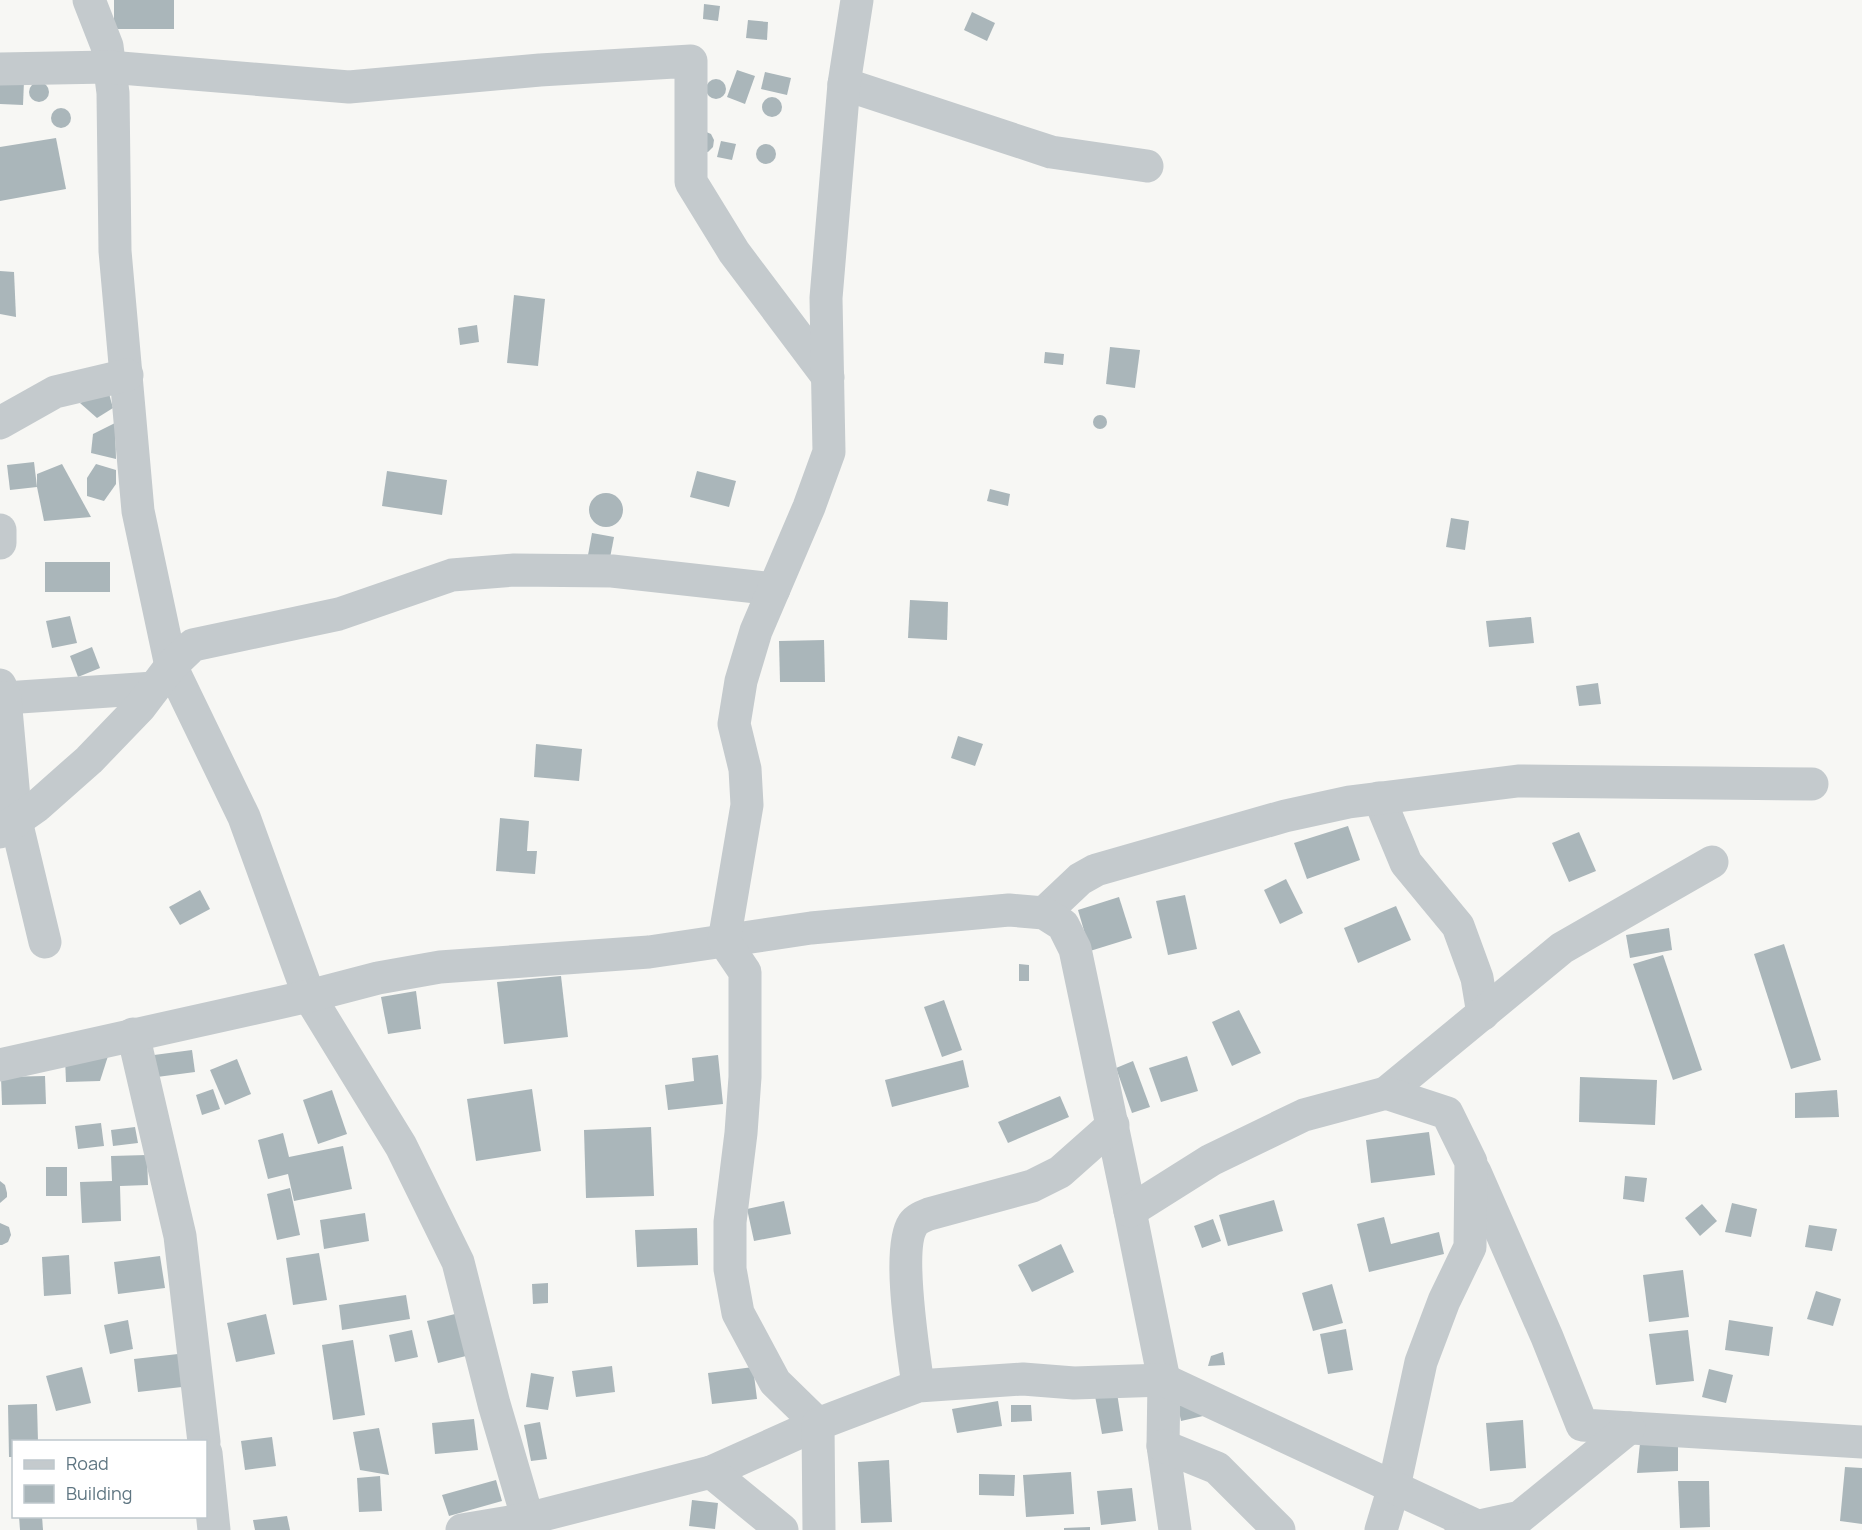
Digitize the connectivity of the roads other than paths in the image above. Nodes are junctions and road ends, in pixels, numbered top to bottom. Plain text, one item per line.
1 (89, 0) edge
2 (857, 0) edge
3 (109, 67) junction
4 (0, 69) edge
5 (844, 84) junction
6 (1146, 166) dead end
7 (127, 375) junction
8 (828, 377) junction
9 (0, 423) edge
10 (0, 530) edge
11 (0, 543) edge
12 (774, 590) junction
13 (163, 677) junction
14 (3, 692) edge
15 (1812, 784) dead end
16 (1379, 798) junction
17 (8, 827) edge
18 (1712, 862) dead end
19 (1044, 913) junction
20 (724, 941) junction
21 (45, 942) dead end
22 (309, 996) junction
23 (1483, 1014) junction
24 (133, 1034) junction
25 (0, 1065) edge
26 (1386, 1093) junction
27 (1113, 1125) junction
28 (1471, 1162) junction
29 (1131, 1211) junction
30 (1164, 1380) junction
31 (918, 1386) junction
32 (818, 1424) junction
33 (1629, 1428) junction
34 (204, 1440) edge
35 (1862, 1442) edge
36 (1164, 1446) junction
37 (207, 1463) edge
38 (711, 1472) junction
39 (1394, 1487) junction
40 (1545, 1497) junction
41 (529, 1524) edge
42 (1470, 1528) edge
43 (214, 1530) edge
44 (462, 1530) edge
45 (782, 1530) edge
46 (819, 1530) edge
47 (1175, 1530) edge
48 (1279, 1530) edge
49 (1381, 1530) edge
50 (1545, 1530) edge

1 - 3 street
2 - 5 street
3 - 4 street
3 - 7 street
3 - 8 street
5 - 6 street
5 - 8 street
7 - 9 street
7 - 13 street
8 - 12 street
10 - 11 street
12 - 13 street
12 - 20 street
13 - 14 street
13 - 17 street
13 - 22 street
14 - 17 street
15 - 16 street
16 - 19 street
16 - 23 street
17 - 21 street
18 - 23 street
19 - 20 street
19 - 27 street
20 - 22 street
20 - 32 street
22 - 24 street
22 - 41 street
23 - 26 street
24 - 25 street
24 - 34 street
26 - 28 street
26 - 29 street
27 - 29 street
27 - 31 street
28 - 33 street
28 - 39 street
29 - 30 street
30 - 31 street
30 - 36 street
30 - 39 street
31 - 32 street
32 - 38 street
32 - 46 street
33 - 35 street
33 - 40 street
36 - 47 street
36 - 48 street
37 - 43 street
38 - 41 street
38 - 45 street
39 - 42 street
39 - 49 street
40 - 42 street
40 - 50 street
41 - 44 street

